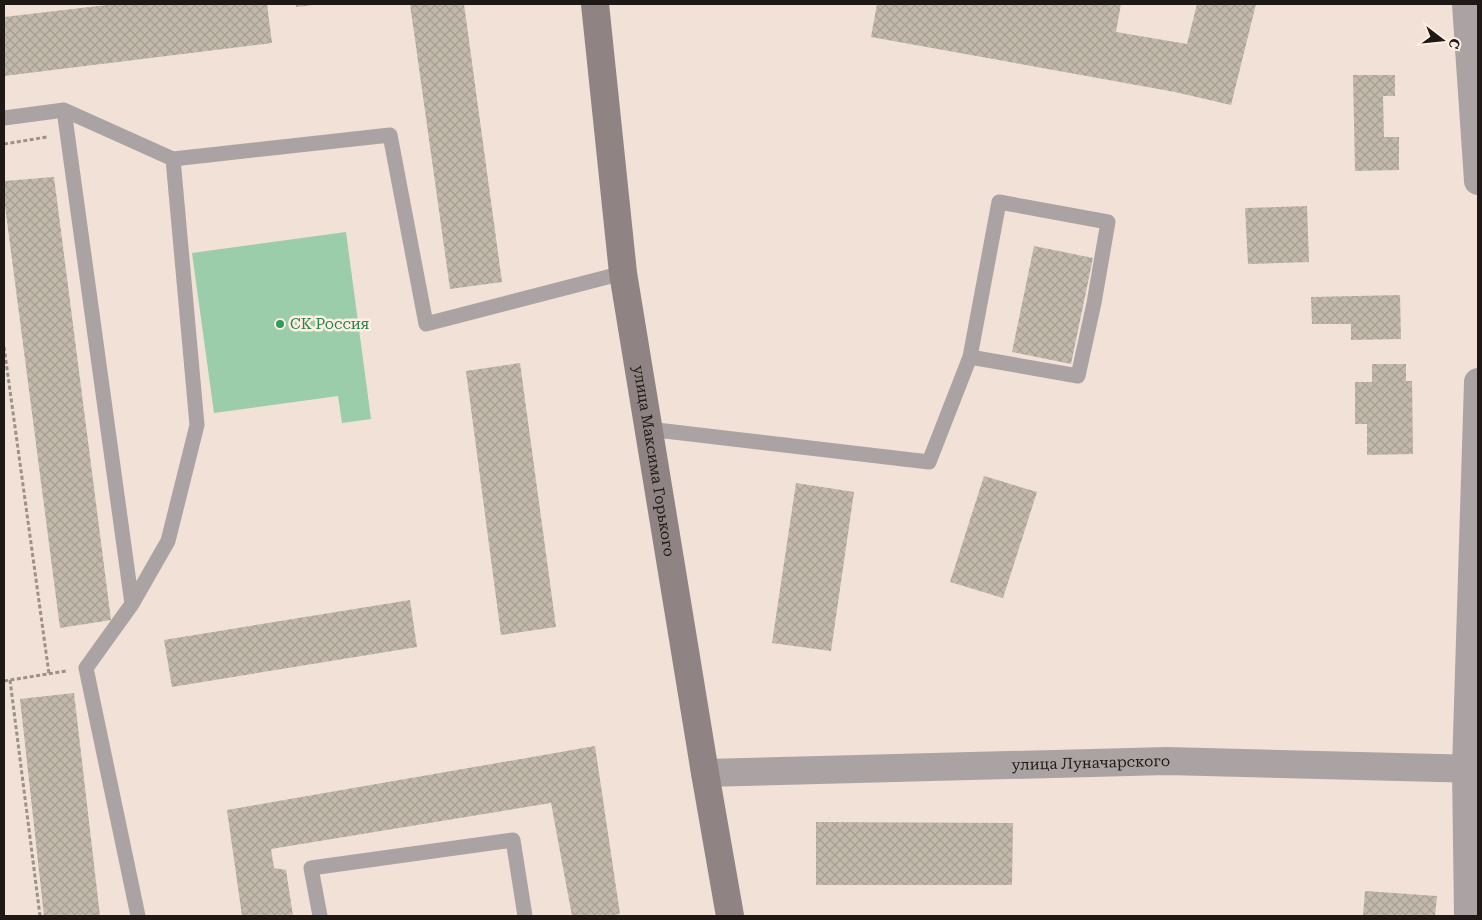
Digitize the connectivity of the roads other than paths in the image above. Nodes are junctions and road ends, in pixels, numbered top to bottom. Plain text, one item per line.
1 (595, 4) edge
2 (1466, 4) edge
3 (64, 110) junction
4 (4, 118) edge
5 (173, 159) junction
6 (1478, 181) edge
7 (623, 273) junction
8 (970, 357) junction
9 (1478, 382) edge
10 (648, 429) junction
11 (132, 604) junction
12 (1472, 769) edge
13 (705, 773) junction
14 (138, 916) edge
15 (320, 916) edge
16 (525, 916) edge
17 (730, 916) edge
18 (1468, 916) edge

1 - 7 street, улица Максима Горького
2 - 6 street
3 - 4 lane
3 - 5 lane
3 - 11 lane
5 - 7 lane
5 - 11 lane
7 - 10 street, улица Максима Горького
8 - 8 lane
8 - 10 lane
9 - 12 street
10 - 13 street, улица Максима Горького
11 - 14 lane
12 - 13 street, улица Луначарского
12 - 18 street
13 - 17 street, улица Максима Горького
15 - 16 lane

